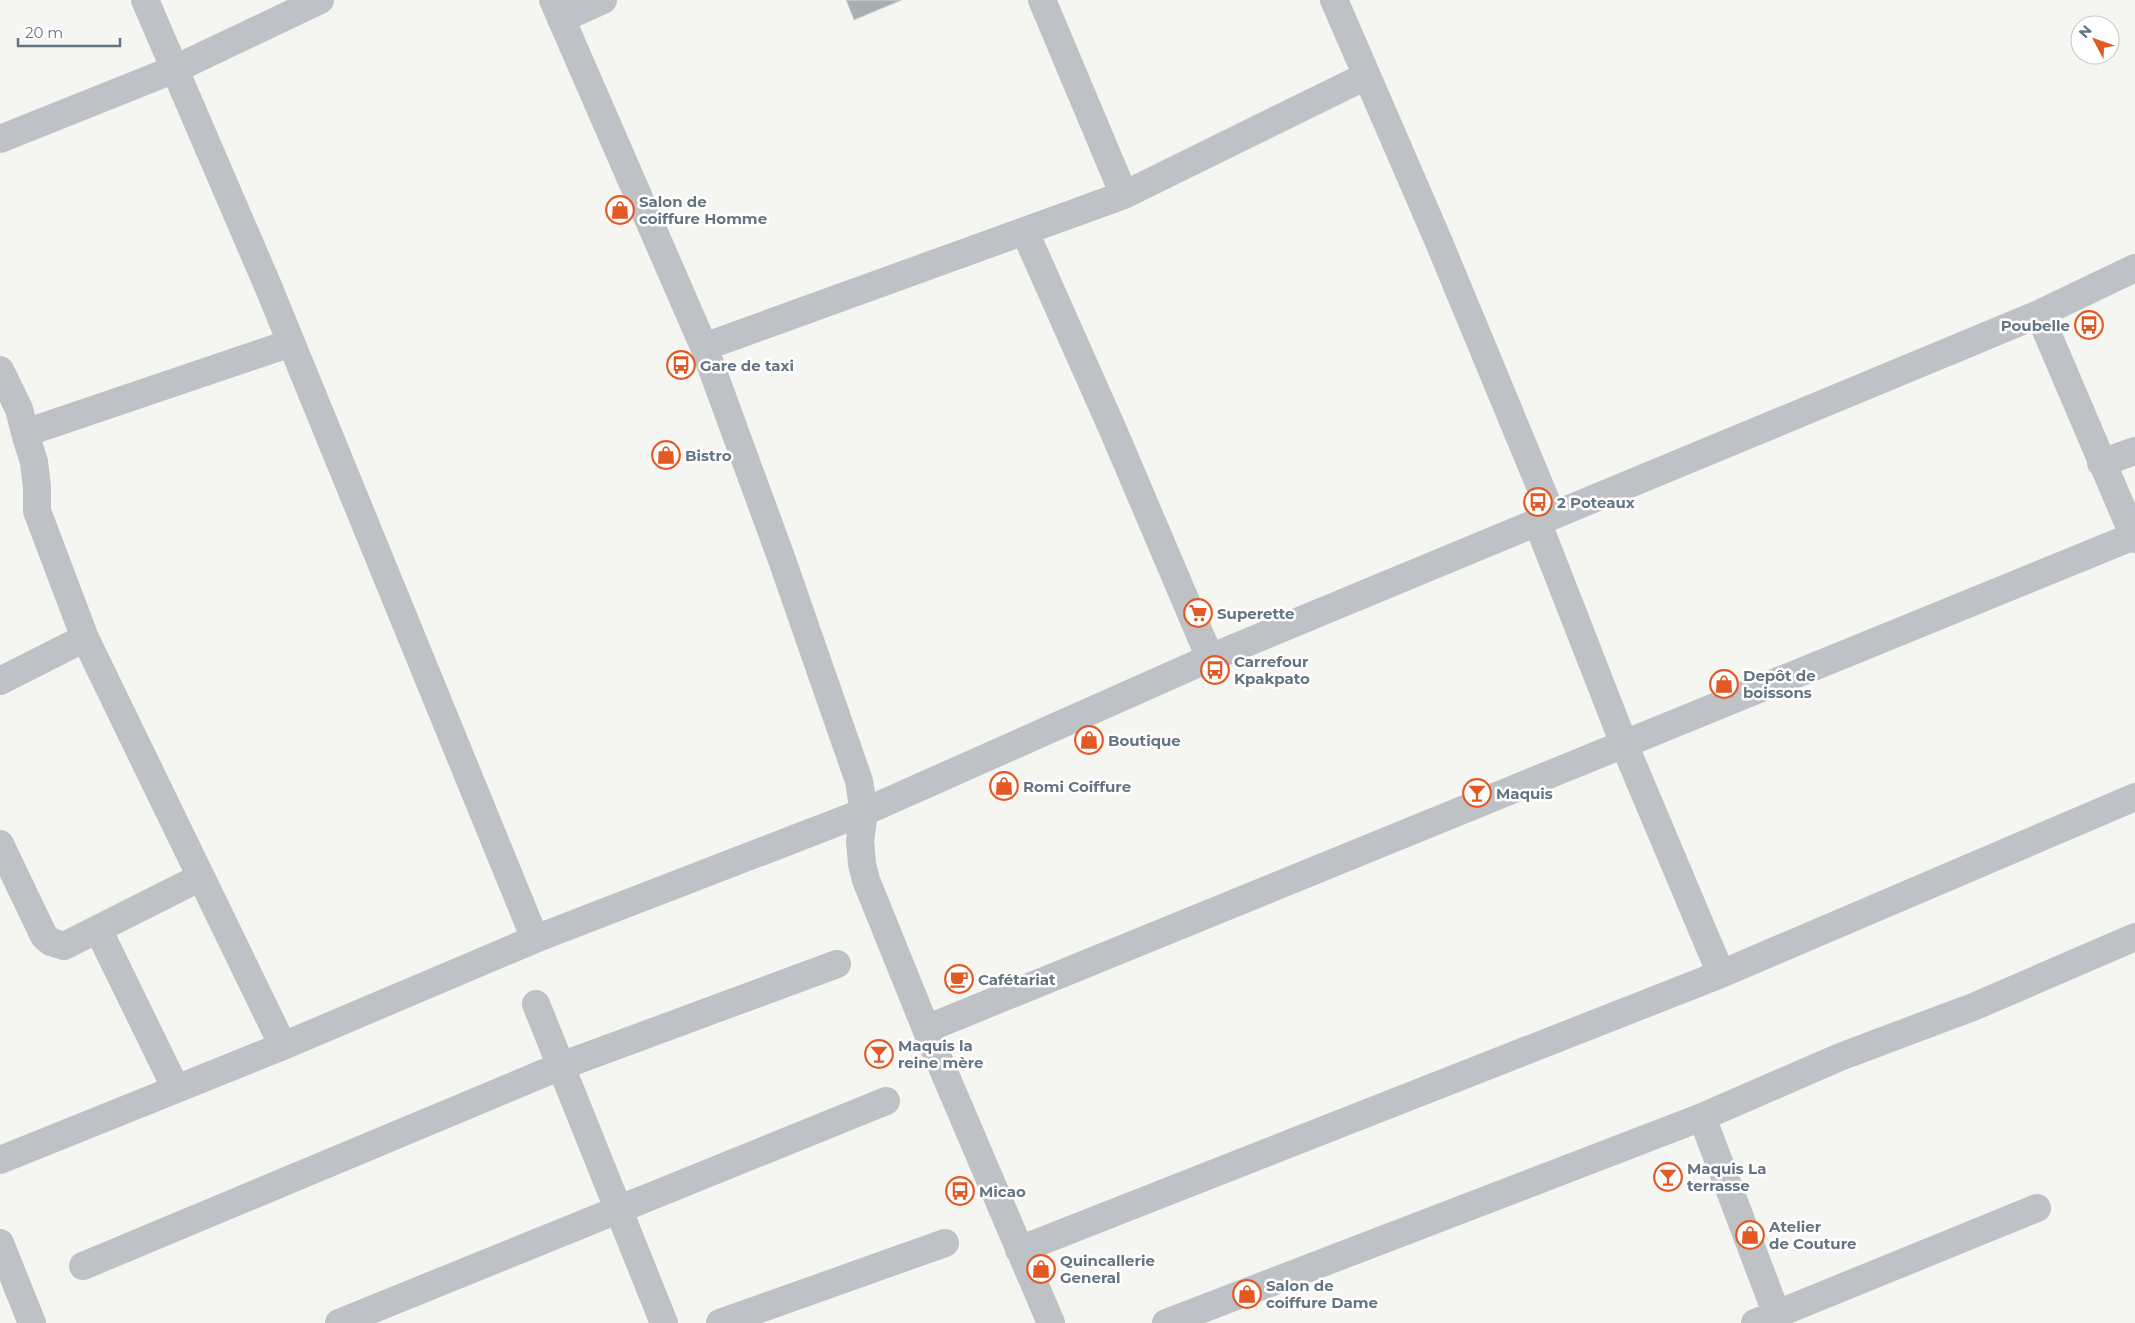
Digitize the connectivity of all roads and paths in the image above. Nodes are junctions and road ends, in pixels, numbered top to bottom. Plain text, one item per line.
1 (145, 0) edge
2 (320, 0) edge
3 (603, 0) edge
4 (1042, 0) edge
5 (1334, 0) edge
6 (557, 10) edge
7 (175, 69) junction
8 (1366, 76) junction
9 (0, 138) edge
10 (1124, 195) junction
11 (1025, 232) junction
12 (2135, 268) edge
13 (2039, 314) junction
14 (291, 343) junction
15 (704, 347) junction
16 (0, 370) edge
17 (25, 433) junction
18 (2135, 451) edge
19 (2101, 463) junction
20 (1545, 518) junction
21 (2134, 537) edge
22 (85, 638) junction
23 (1210, 658) junction
24 (0, 681) edge
25 (1624, 744) junction
26 (2135, 797) edge
27 (864, 812) junction
28 (0, 844) edge
29 (201, 877) junction
30 (98, 929) junction
31 (2135, 937) edge
32 (535, 939) junction
33 (837, 964) dead end
34 (1721, 974) junction
35 (536, 1004) dead end
36 (926, 1029) junction
37 (283, 1046) junction
38 (561, 1066) junction
39 (176, 1089) junction
40 (886, 1101) dead end
41 (1702, 1117) junction
42 (0, 1160) edge
43 (2037, 1208) dead end
44 (618, 1209) junction
45 (0, 1243) edge
46 (945, 1243) dead end
47 (1019, 1250) junction
48 (83, 1266) dead end
49 (8, 1284) edge
50 (1770, 1320) edge
51 (32, 1323) edge
52 (338, 1323) edge
53 (664, 1323) edge
54 (720, 1323) edge
55 (1051, 1323) edge
56 (1166, 1323) edge

1 - 7 street
2 - 7 street
3 - 6 street
4 - 10 street
5 - 8 street
6 - 15 street
7 - 9 street
7 - 14 street
8 - 10 street
8 - 20 street
10 - 11 street
11 - 15 street
11 - 23 street
12 - 13 street
13 - 19 street
13 - 20 street
14 - 17 street
14 - 32 street
15 - 27 street
16 - 17 street
17 - 22 street
18 - 19 street
19 - 21 street
20 - 23 street
20 - 25 street
21 - 25 street
22 - 24 street
22 - 29 street
23 - 27 street
25 - 34 street
25 - 36 street
26 - 34 street
27 - 32 street
27 - 36 street
28 - 30 street
29 - 30 street
29 - 37 street
30 - 39 street
31 - 41 street
32 - 37 street
33 - 38 street
34 - 47 street
35 - 38 street
36 - 47 street
37 - 39 street
38 - 44 street
38 - 48 street
39 - 42 street
40 - 44 street
41 - 50 street
41 - 56 street
43 - 50 street
44 - 52 street
44 - 53 street
45 - 49 street
46 - 54 street
47 - 55 street
49 - 51 street

